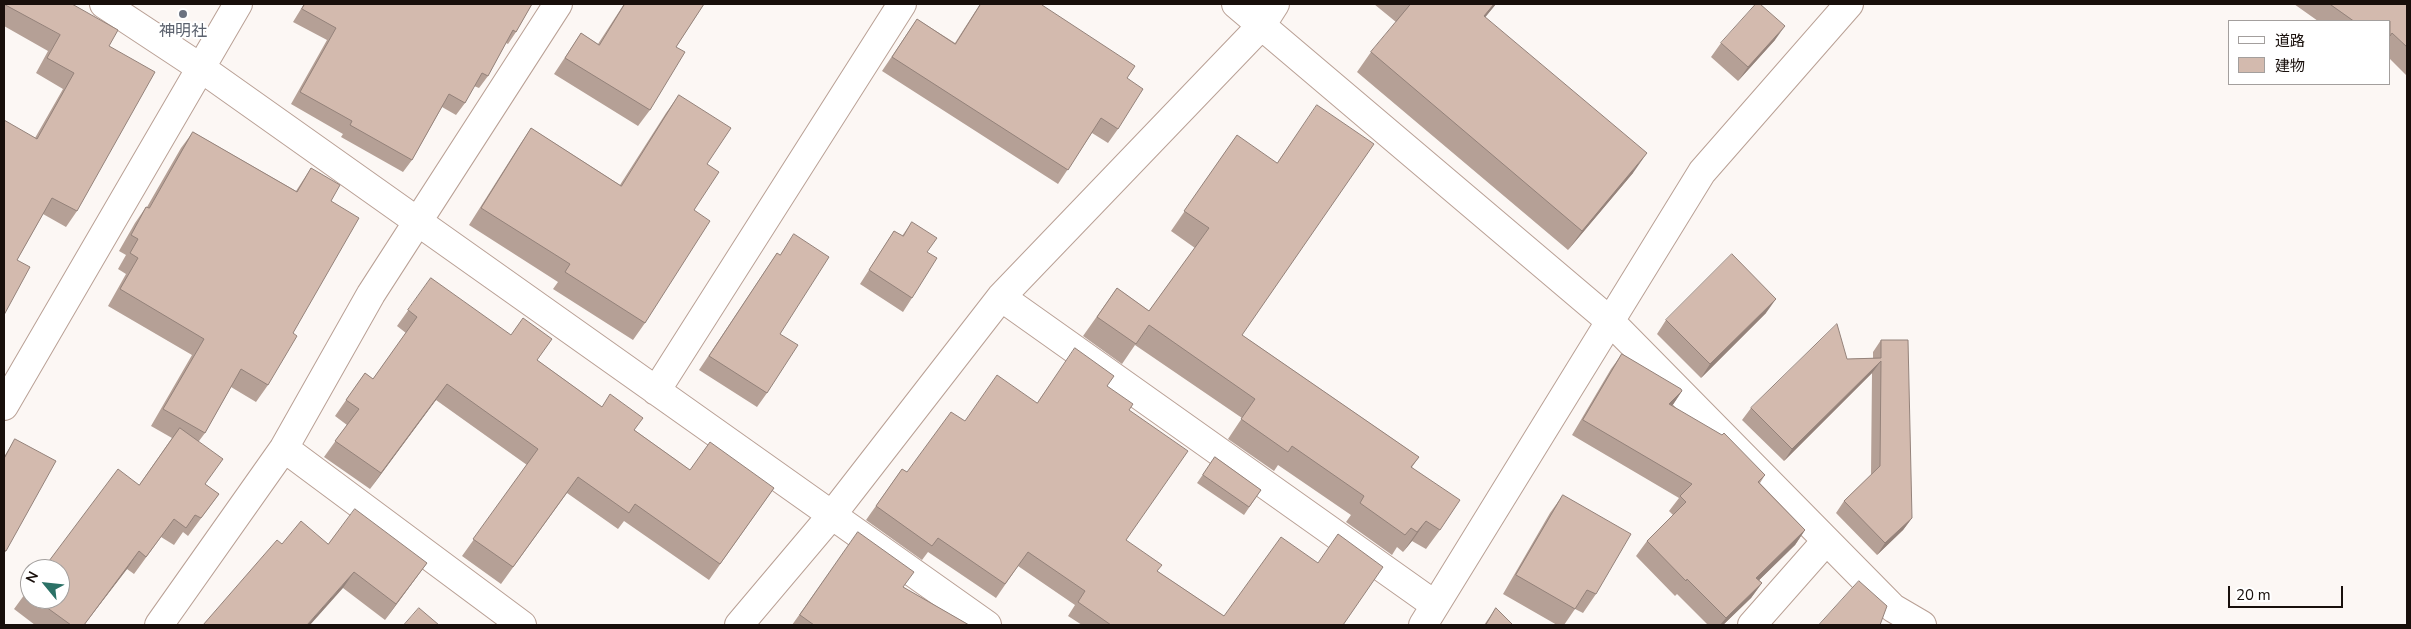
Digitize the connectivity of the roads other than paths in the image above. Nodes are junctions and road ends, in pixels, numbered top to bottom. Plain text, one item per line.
1 (104, 4) edge
2 (238, 4) edge
3 (558, 4) edge
4 (902, 4) edge
5 (1236, 4) edge
6 (1849, 4) edge
7 (1268, 15) edge
8 (201, 68) junction
9 (419, 222) junction
10 (1001, 297) junction
11 (1610, 321) junction
12 (656, 391) junction
13 (4, 406) edge
14 (284, 448) junction
15 (831, 516) junction
16 (1826, 541) junction
17 (1429, 615) edge
18 (159, 625) edge
19 (522, 625) edge
20 (739, 625) edge
21 (987, 625) edge
22 (1752, 625) edge
23 (1922, 625) edge

1 - 8 street
2 - 8 street
3 - 9 street
4 - 12 street
5 - 7 street
6 - 11 street
7 - 10 street
7 - 11 street
8 - 9 street
8 - 13 street
9 - 12 street
9 - 14 street
10 - 15 street
10 - 17 street
11 - 16 street
11 - 17 street
12 - 15 street
14 - 18 street
14 - 19 street
15 - 20 street
15 - 21 street
16 - 22 street
16 - 23 street

